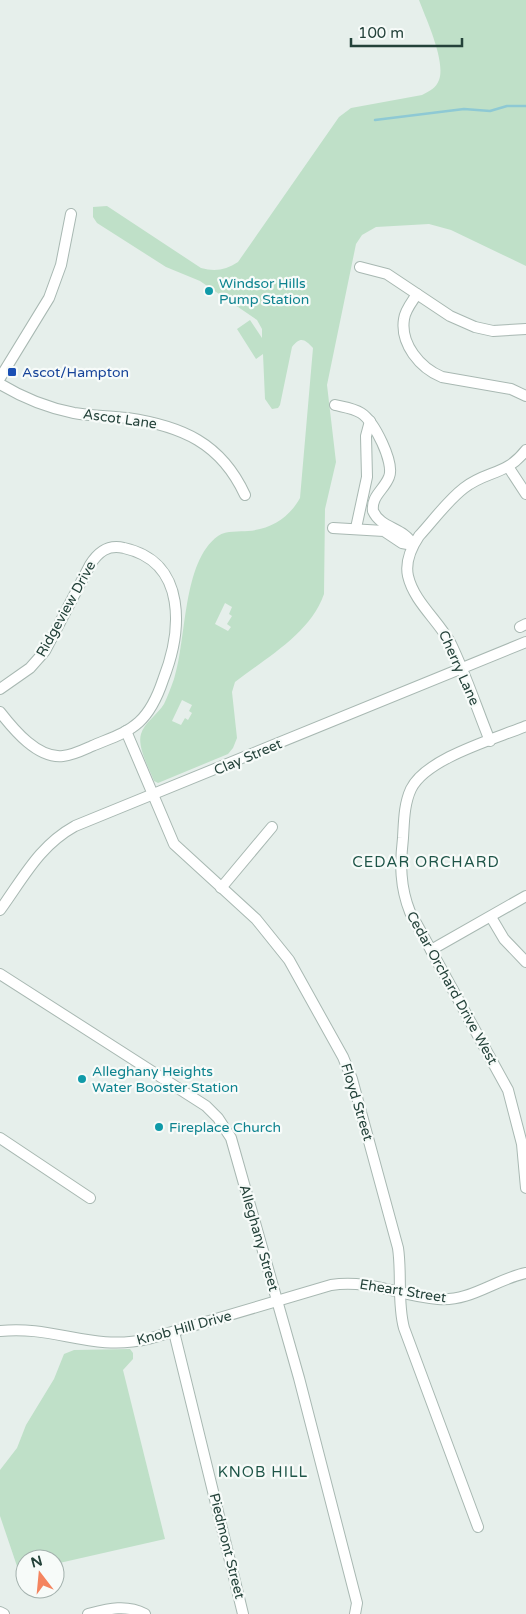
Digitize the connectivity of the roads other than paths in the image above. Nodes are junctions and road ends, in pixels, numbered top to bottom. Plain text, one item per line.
1 (70, 214) dead end
2 (360, 267) dead end
3 (417, 294) junction
4 (526, 329) edge
5 (0, 378) edge
6 (0, 384) edge
7 (526, 396) edge
8 (335, 405) dead end
9 (370, 421) junction
10 (526, 450) edge
11 (509, 468) junction
12 (526, 494) edge
13 (245, 495) dead end
14 (334, 528) dead end
15 (356, 528) junction
16 (413, 545) junction
17 (526, 642) edge
18 (461, 670) junction
19 (0, 689) edge
20 (0, 712) edge
21 (526, 726) edge
22 (126, 731) junction
23 (490, 741) junction
24 (153, 796) junction
25 (272, 827) dead end
26 (221, 888) junction
27 (526, 896) edge
28 (0, 910) edge
29 (491, 917) junction
30 (431, 950) junction
31 (526, 962) edge
32 (0, 974) edge
33 (0, 1138) edge
34 (526, 1188) edge
35 (90, 1198) dead end
36 (526, 1273) edge
37 (399, 1290) junction
38 (277, 1302) junction
39 (0, 1331) edge
40 (174, 1332) junction
41 (478, 1527) dead end
42 (0, 1612) edge
43 (4, 1614) edge
44 (88, 1614) edge
45 (145, 1614) edge
46 (243, 1614) edge
47 (355, 1614) edge

1 - 5 street
2 - 3 street
3 - 4 street
3 - 7 street
6 - 13 street, Ascot Lane
8 - 9 street
9 - 15 street
9 - 16 street
10 - 11 street
11 - 12 street
11 - 16 street
14 - 15 street
15 - 16 street
16 - 18 street, Cherry Lane
17 - 18 street, Clay Street
18 - 23 street, Cherry Lane
18 - 24 street, Clay Street
19 - 22 street, Ridgeview Drive
20 - 22 street, Ridgeview Drive
21 - 23 street, Cedar Orchard Drive West
22 - 24 street, Floyd Street
23 - 30 street, Cedar Orchard Drive West
24 - 26 street, Floyd Street
24 - 28 street, Clay Street
25 - 26 street
26 - 37 street, Floyd Street
27 - 29 street
29 - 30 street
29 - 31 street
30 - 34 street, Cedar Orchard Drive West
32 - 38 street, Alleghany Street
33 - 35 street
36 - 37 street, Eheart Street
37 - 38 street, Eheart Street
37 - 41 street, Floyd Street
38 - 40 street, Knob Hill Drive
38 - 47 street, Alleghany Street
39 - 40 street, Knob Hill Drive
40 - 46 street, Piedmont Street
42 - 43 street
44 - 45 street

